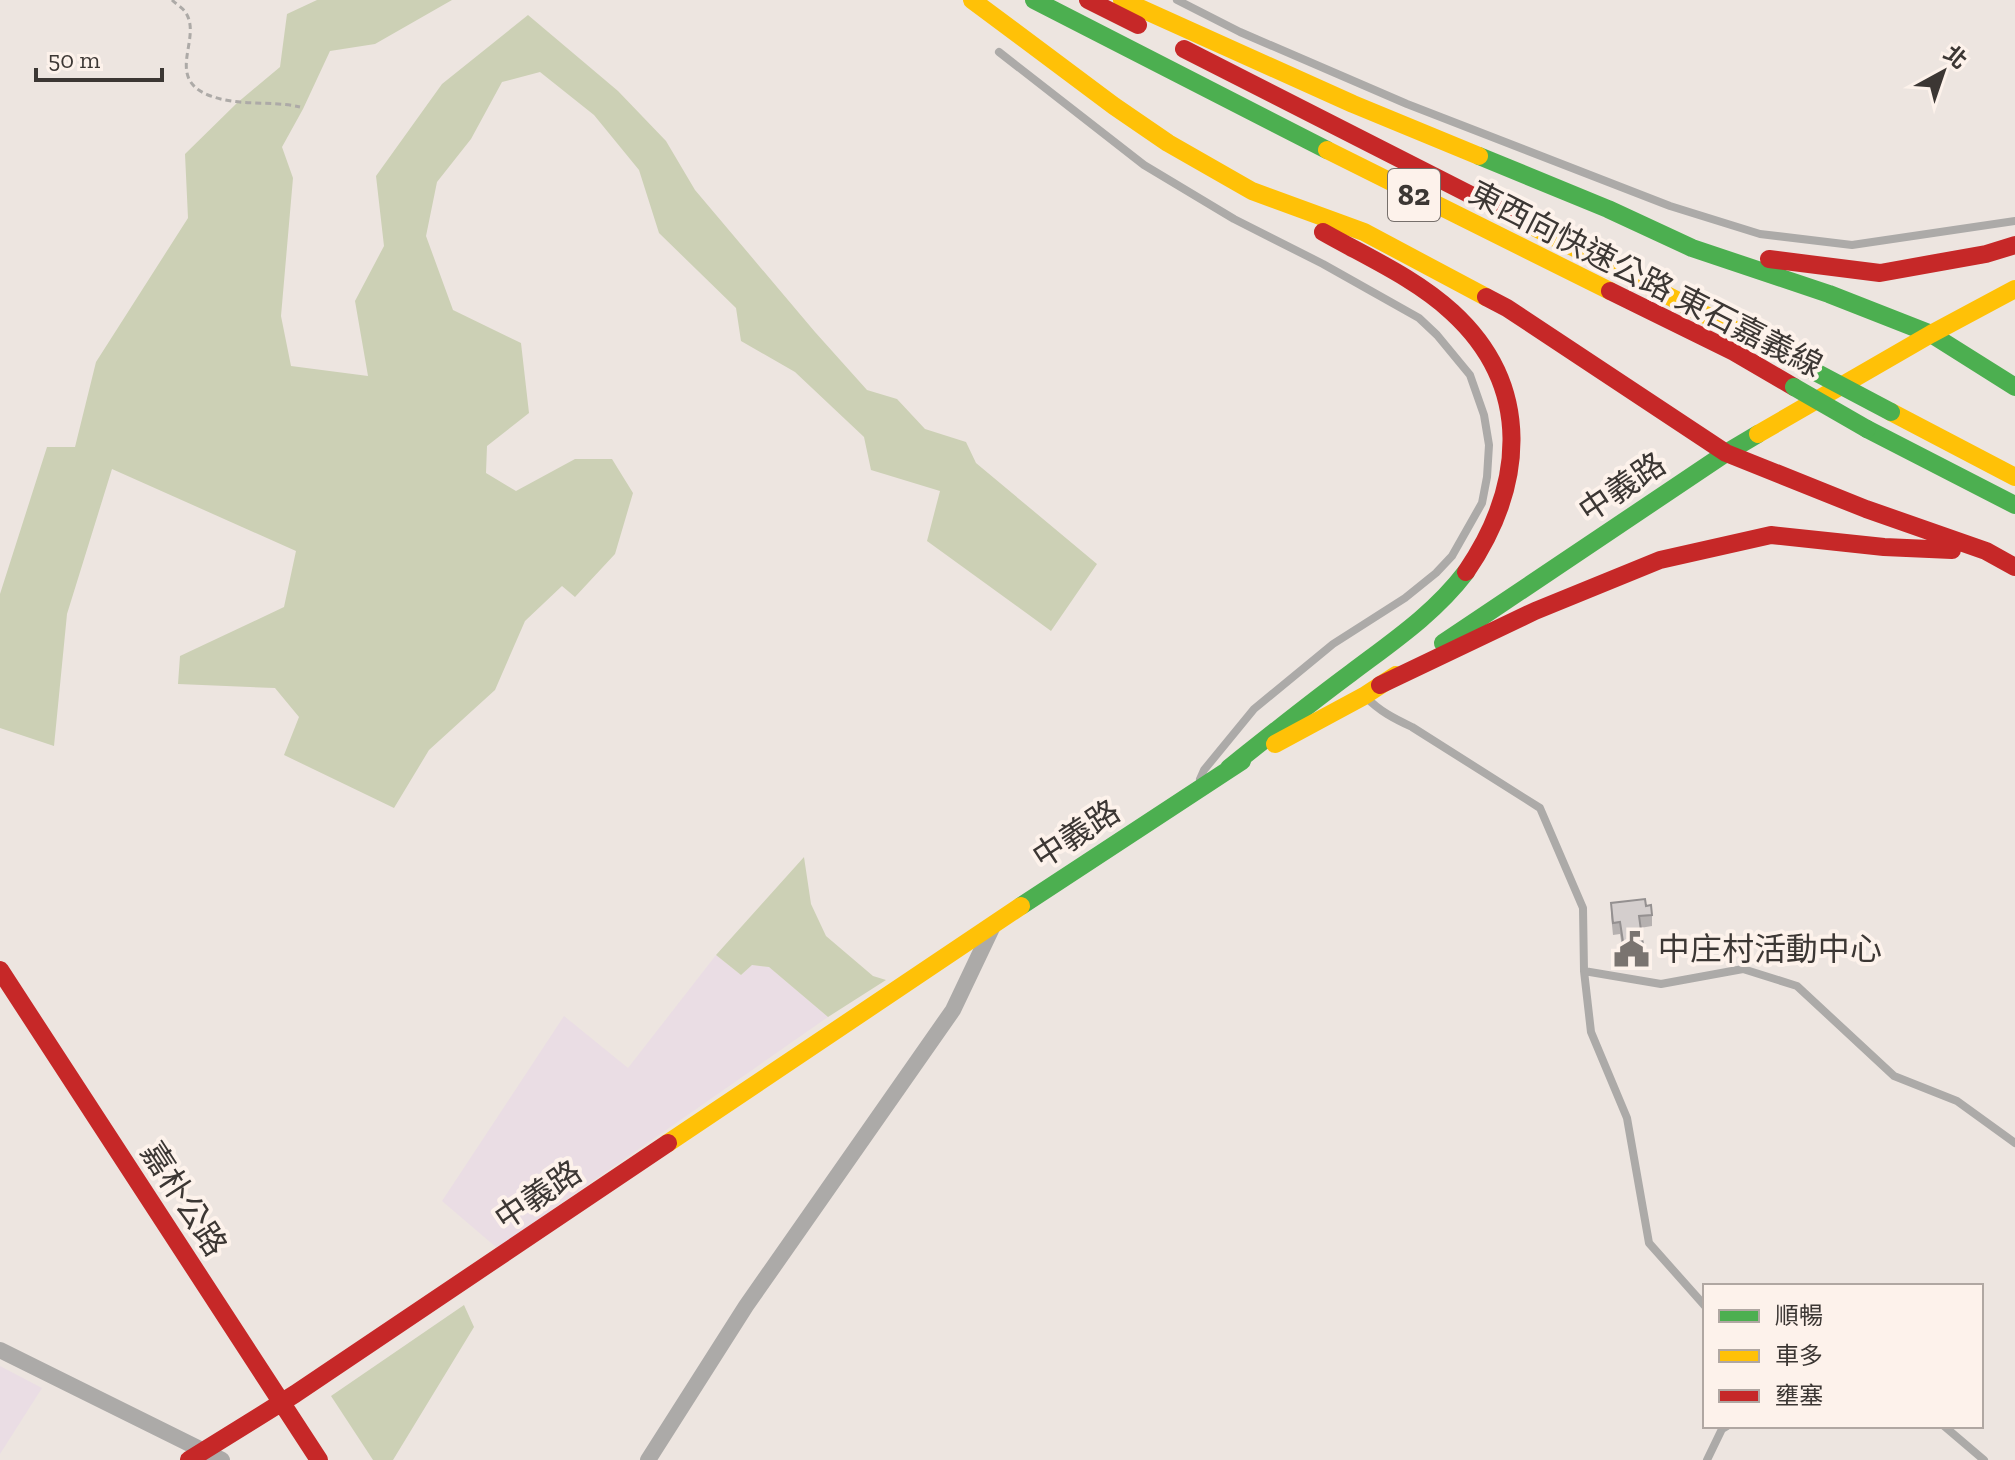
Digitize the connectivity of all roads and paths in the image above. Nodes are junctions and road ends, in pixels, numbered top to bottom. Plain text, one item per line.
1 (172, 0) edge
2 (972, 0) edge
3 (1034, 0) edge
4 (1088, 0) edge
5 (1122, 0) edge
6 (1177, 0) edge
7 (999, 52) dead end
8 (300, 107) dead end
9 (1252, 191) junction
10 (1608, 209) junction
11 (2015, 221) edge
12 (2015, 245) edge
13 (2015, 289) edge
14 (1931, 334) junction
15 (2015, 387) edge
16 (1726, 453) junction
17 (2015, 477) edge
18 (2015, 505) edge
19 (1986, 551) junction
20 (2015, 567) edge
21 (1348, 675) junction
22 (1380, 685) junction
23 (1364, 696) junction
24 (1229, 768) junction
25 (1191, 796) junction
26 (994, 924) junction
27 (0, 970) edge
28 (1584, 971) junction
29 (2015, 1143) edge
30 (1703, 1304) edge
31 (0, 1350) edge
32 (281, 1403) junction
33 (1724, 1428) edge
34 (1946, 1428) edge
35 (196, 1455) edge
36 (222, 1460) edge
37 (319, 1460) edge
38 (648, 1460) edge
39 (1707, 1460) edge
40 (1984, 1460) edge

1 - 8 path
2 - 9 main road
3 - 18 main road, 東西向快速公路 東石嘉義線 / 82, bridge
4 - 17 main road, 東西向快速公路 東石嘉義線 / 82, bridge
5 - 10 main road
6 - 11 lane
7 - 25 lane
9 - 16 main road
9 - 21 main road
10 - 12 main road
10 - 14 main road
13 - 14 main road, 中義路
14 - 15 main road
14 - 16 main road, 中義路
16 - 19 main road
16 - 22 main road, 中義路
19 - 20 main road
19 - 22 main road
21 - 23 lane
21 - 24 main road
22 - 23 main road, 中義路
23 - 24 main road, 中義路
23 - 28 lane
24 - 25 main road, 中義路
25 - 26 main road, 中義路
26 - 32 main road, 中義路
26 - 38 street
27 - 32 main road, 嘉朴公路
28 - 29 lane
28 - 30 lane
31 - 35 street
32 - 35 main road, 中義路
32 - 37 main road, 嘉朴公路
33 - 39 lane
34 - 40 lane
35 - 36 street

